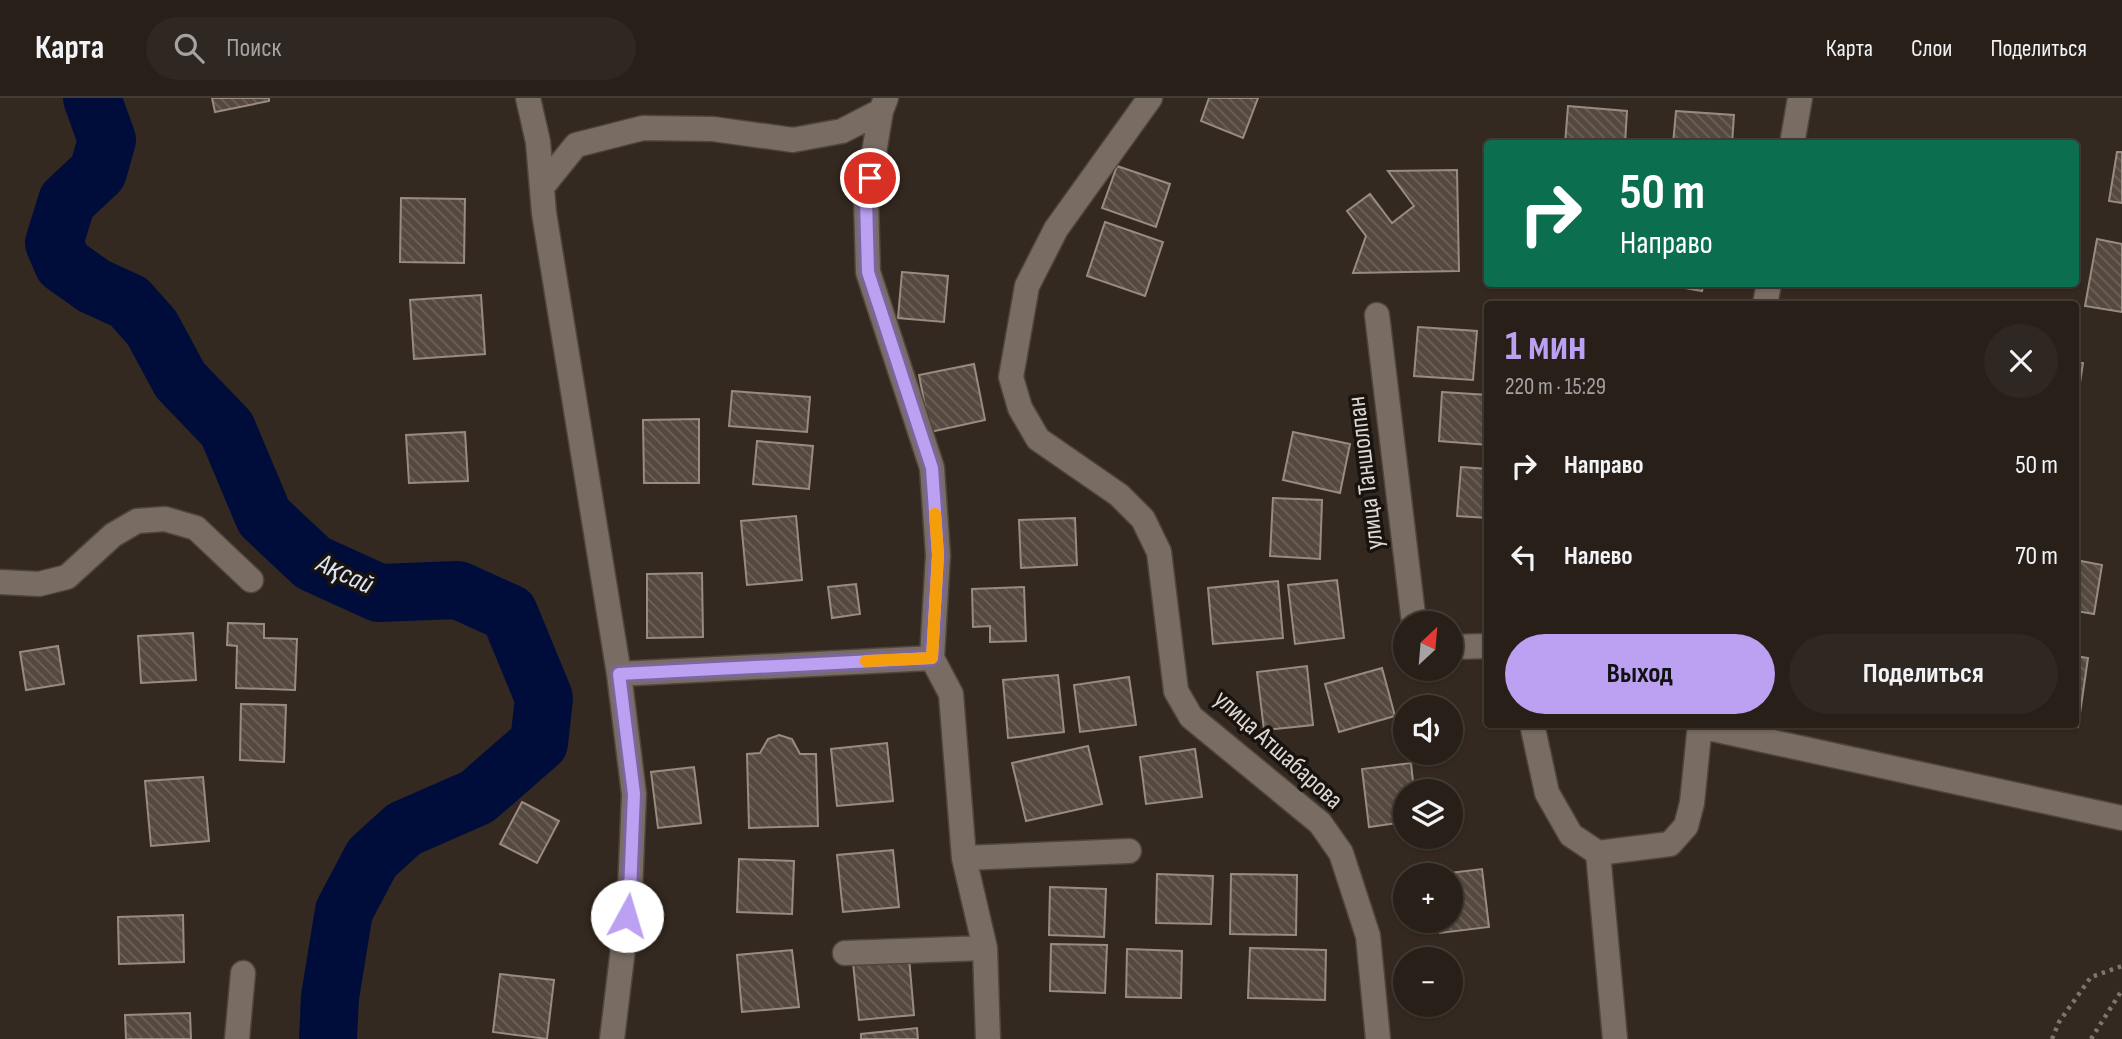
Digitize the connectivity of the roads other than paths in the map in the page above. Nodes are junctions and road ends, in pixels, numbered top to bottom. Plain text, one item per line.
1 (528, 98) edge
2 (1150, 98) edge
3 (1800, 98) edge
4 (884, 105) edge
5 (1793, 140) edge
6 (542, 187) junction
7 (1377, 315) dead end
8 (251, 580) dead end
9 (0, 582) edge
10 (1414, 611) edge
11 (1484, 646) edge
12 (1463, 647) edge
13 (932, 658) junction
14 (619, 674) junction
15 (1533, 728) edge
16 (1700, 728) edge
17 (1714, 728) edge
18 (2122, 818) edge
19 (1129, 851) dead end
20 (1598, 853) junction
21 (964, 858) junction
22 (985, 948) junction
23 (845, 953) dead end
24 (243, 972) dead end
25 (237, 1039) edge
26 (612, 1039) edge
27 (988, 1039) edge
28 (1378, 1039) edge
29 (1615, 1039) edge

1 - 6 street
2 - 28 street, улица Атшабарова
3 - 5 street
4 - 6 street
4 - 13 street
6 - 14 street
7 - 10 street, улица Таншолпан
8 - 9 street
11 - 12 street
13 - 14 street
13 - 21 street
14 - 26 street
15 - 20 street
16 - 20 street
17 - 18 street
19 - 21 street
20 - 29 street
21 - 22 street
22 - 23 street
22 - 27 street
24 - 25 street

